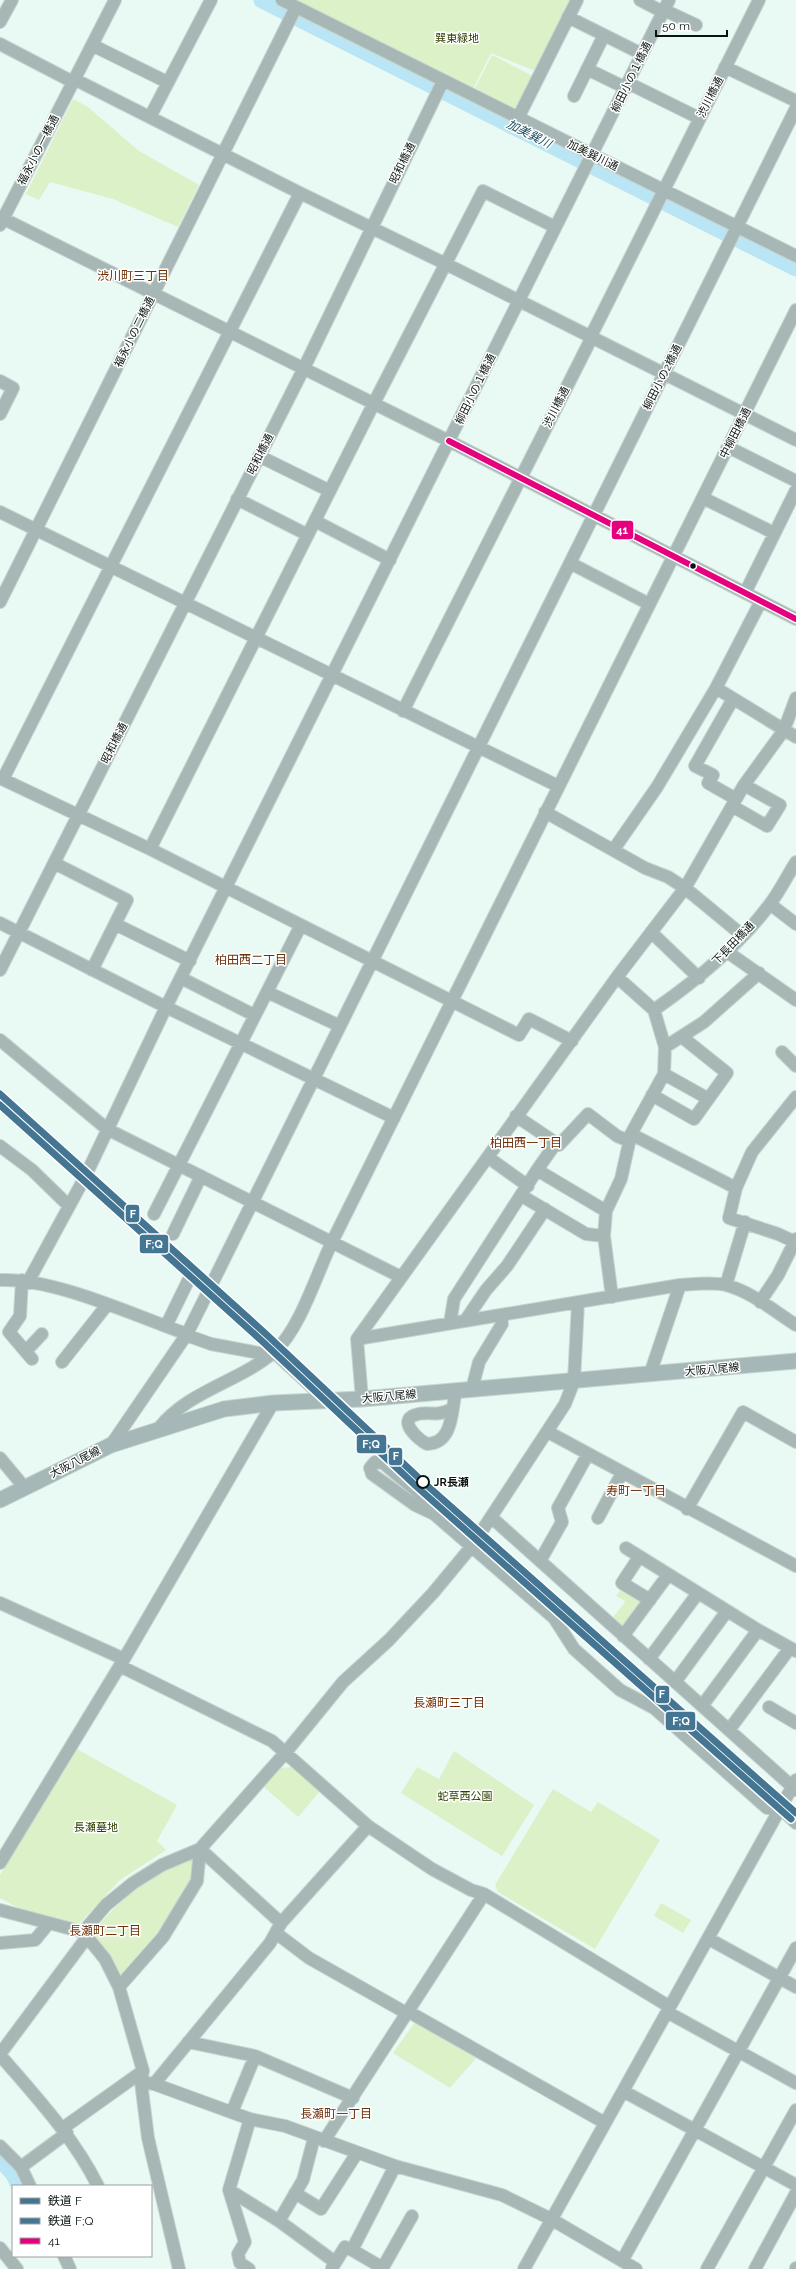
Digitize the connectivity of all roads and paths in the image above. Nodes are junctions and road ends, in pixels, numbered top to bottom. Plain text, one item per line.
1 (12, 0) edge
2 (116, 0) edge
3 (211, 0) edge
4 (282, 0) edge
5 (577, 0) edge
6 (640, 0) edge
7 (759, 0) edge
8 (666, 7) edge
9 (296, 8) junction
10 (568, 17) junction
11 (0, 22) edge
12 (696, 25) dead end
13 (604, 35) junction
14 (0, 44) edge
15 (92, 45) junction
16 (642, 54) junction
17 (725, 67) junction
18 (587, 69) junction
19 (74, 81) junction
20 (443, 81) junction
21 (167, 82) junction
22 (627, 85) junction
23 (574, 96) dead end
24 (796, 102) edge
25 (796, 108) edge
26 (150, 117) junction
27 (518, 118) junction
28 (700, 118) junction
29 (223, 154) junction
30 (589, 160) junction
31 (300, 193) junction
32 (661, 196) junction
33 (1, 221) edge
34 (371, 226) junction
35 (555, 227) junction
36 (734, 233) junction
37 (796, 256) edge
38 (446, 264) junction
39 (154, 293) junction
40 (519, 301) junction
41 (796, 310) edge
42 (229, 331) junction
43 (592, 338) junction
44 (304, 368) junction
45 (663, 374) junction
46 (0, 382) edge
47 (374, 403) junction
48 (0, 414) edge
49 (744, 414) junction
50 (796, 440) edge
51 (449, 441) junction
52 (728, 447) junction
53 (259, 456) junction
54 (521, 477) junction
55 (796, 481) edge
56 (796, 490) edge
57 (330, 491) junction
58 (703, 498) junction
59 (237, 499) junction
60 (0, 512) edge
61 (594, 514) junction
62 (315, 521) junction
63 (36, 530) junction
64 (774, 534) junction
65 (308, 535) junction
66 (674, 556) junction
67 (390, 560) junction
68 (570, 563) junction
69 (110, 566) junction
70 (745, 593) junction
71 (761, 601) junction
72 (0, 602) edge
73 (185, 602) junction
74 (649, 604) junction
75 (796, 619) edge
76 (257, 638) junction
77 (332, 676) junction
78 (716, 688) junction
79 (796, 698) edge
80 (733, 699) junction
81 (404, 710) junction
82 (784, 730) junction
83 (796, 737) edge
84 (478, 747) junction
85 (2, 779) edge
86 (744, 785) junction
87 (558, 786) junction
88 (734, 803) junction
89 (545, 812) junction
90 (78, 814) junction
91 (150, 849) junction
92 (614, 849) junction
93 (54, 862) junction
94 (796, 862) edge
95 (227, 888) junction
96 (685, 888) junction
97 (770, 904) junction
98 (0, 924) edge
99 (115, 924) junction
100 (796, 924) edge
101 (301, 925) junction
102 (651, 932) junction
103 (19, 933) junction
104 (742, 935) junction
105 (726, 951) junction
106 (372, 960) junction
107 (190, 961) junction
108 (0, 970) edge
109 (92, 970) junction
110 (759, 973) junction
111 (617, 977) junction
112 (182, 978) junction
113 (699, 978) junction
114 (267, 992) junction
115 (795, 997) edge
116 (452, 1001) junction
117 (166, 1008) junction
118 (654, 1010) junction
119 (254, 1015) junction
120 (340, 1026) junction
121 (682, 1037) junction
122 (0, 1040) edge
123 (572, 1041) junction
124 (240, 1043) junction
125 (665, 1047) junction
126 (782, 1052) dead end
127 (796, 1066) edge
128 (664, 1074) junction
129 (314, 1079) junction
130 (652, 1095) junction
131 (796, 1097) edge
132 (707, 1098) junction
133 (516, 1116) junction
134 (394, 1118) junction
135 (106, 1129) junction
136 (630, 1137) junction
137 (556, 1143) junction
138 (1, 1151) edge
139 (489, 1158) junction
140 (178, 1164) junction
141 (538, 1170) junction
142 (201, 1176) junction
143 (736, 1188) junction
144 (525, 1191) junction
145 (253, 1202) junction
146 (69, 1206) junction
147 (545, 1209) junction
148 (606, 1211) junction
149 (154, 1214) dead end
150 (744, 1222) junction
151 (173, 1234) dead end
152 (604, 1236) junction
153 (795, 1241) edge
154 (332, 1242) junction
155 (401, 1277) junction
156 (189, 1279) dead end
157 (0, 1280) edge
158 (25, 1281) junction
159 (680, 1285) junction
160 (726, 1285) junction
161 (612, 1297) junction
162 (760, 1302) junction
163 (578, 1303) junction
164 (107, 1305) junction
165 (501, 1315) junction
166 (465, 1321) junction
167 (450, 1323) junction
168 (796, 1325) edge
169 (166, 1326) junction
170 (42, 1334) dead end
171 (186, 1334) junction
172 (357, 1339) junction
173 (272, 1353) junction
174 (62, 1362) dead end
175 (796, 1362) edge
176 (650, 1374) junction
177 (574, 1381) junction
178 (472, 1389) junction
179 (456, 1391) junction
180 (362, 1399) junction
181 (326, 1400) junction
182 (187, 1402) junction
183 (273, 1403) junction
184 (452, 1409) dead end
185 (195, 1417) junction
186 (160, 1428) junction
187 (548, 1432) junction
188 (796, 1442) edge
189 (111, 1444) junction
190 (588, 1454) junction
191 (0, 1458) edge
192 (622, 1473) junction
193 (25, 1488) junction
194 (0, 1500) edge
195 (687, 1509) junction
196 (434, 1514) junction
197 (491, 1517) junction
198 (598, 1518) dead end
199 (472, 1546) junction
200 (626, 1548) dead end
201 (639, 1557) junction
202 (540, 1561) junction
203 (796, 1566) edge
204 (668, 1575) junction
205 (698, 1593) junction
206 (650, 1600) junction
207 (0, 1603) edge
208 (727, 1611) junction
209 (758, 1630) junction
210 (623, 1636) junction
211 (793, 1649) edge
212 (649, 1659) junction
213 (122, 1663) junction
214 (675, 1682) junction
215 (702, 1706) junction
216 (769, 1707) dead end
217 (796, 1723) edge
218 (729, 1730) junction
219 (286, 1752) junction
220 (795, 1786) edge
221 (781, 1809) junction
222 (796, 1823) edge
223 (368, 1826) junction
224 (200, 1848) junction
225 (0, 1863) edge
226 (484, 1894) junction
227 (0, 1910) edge
228 (49, 1923) junction
229 (279, 1928) junction
230 (85, 1934) junction
231 (709, 1939) junction
232 (0, 1943) edge
233 (796, 1948) edge
234 (779, 1978) junction
235 (119, 1987) junction
236 (796, 1987) edge
237 (668, 2010) junction
238 (408, 2013) junction
239 (188, 2042) junction
240 (737, 2052) junction
241 (0, 2055) edge
242 (255, 2056) junction
243 (142, 2076) junction
244 (796, 2083) edge
245 (154, 2084) junction
246 (623, 2091) junction
247 (353, 2098) junction
248 (796, 2110) edge
249 (232, 2112) junction
250 (250, 2119) junction
251 (605, 2123) junction
252 (695, 2128) junction
253 (65, 2131) junction
254 (319, 2140) junction
255 (0, 2146) edge
256 (357, 2153) junction
257 (395, 2166) junction
258 (21, 2167) junction
259 (764, 2167) junction
260 (30, 2185) edge
261 (98, 2185) edge
262 (796, 2185) edge
263 (229, 2190) junction
264 (796, 2192) edge
265 (295, 2193) junction
266 (412, 2216) dead end
267 (551, 2219) junction
268 (279, 2221) junction
269 (0, 2248) edge
270 (352, 2250) junction
271 (64, 2257) edge
272 (622, 2261) junction
273 (333, 2266) edge
274 (16, 2269) edge
275 (70, 2269) edge
276 (179, 2269) edge
277 (249, 2269) edge
278 (382, 2269) edge
279 (524, 2269) edge
280 (636, 2269) edge
281 (707, 2269) edge
282 (755, 2269) edge

1 - 11 street
2 - 15 street, 福永小の一橋通
3 - 21 street
4 - 9 street, 加美巽川通
5 - 10 street
6 - 8 street
7 - 17 street, 渋川橋通
8 - 12 street
8 - 16 street, 柳田小の１橋通
9 - 20 street, 加美巽川通
9 - 29 street, 福永小の二橋通
10 - 13 street
10 - 27 street
13 - 16 street
13 - 18 street
14 - 19 street
15 - 19 street, 福永小の一橋通
15 - 21 street
16 - 22 street, 柳田小の１橋通
17 - 24 street
17 - 28 street, 渋川橋通
18 - 22 street
18 - 23 street
19 - 26 street
19 - 33 street, 福永小の一橋通
20 - 27 street, 加美巽川通
20 - 34 street, 昭和橋通
21 - 26 street
22 - 28 street
22 - 30 street, 柳田小の１橋通
25 - 36 street, 柳田小の2橋通
26 - 29 street
27 - 30 street, 加美巽川通
28 - 32 street, 渋川橋通
29 - 31 street
29 - 39 street, 福永小の二橋通
30 - 32 street, 加美巽川通
30 - 35 street, 柳田小の１橋通
31 - 34 street
31 - 42 street
32 - 36 street, 加美巽川通
32 - 43 street, 渋川橋通
33 - 39 street
34 - 38 street
34 - 44 street, 昭和橋通
35 - 38 street
35 - 40 street, 柳田小の１橋通
36 - 37 street, 加美巽川通
36 - 45 street, 柳田小の2橋通
38 - 40 street
38 - 47 street
39 - 42 street
39 - 63 street, 福永小の二橋通
40 - 43 street
40 - 51 street, 柳田小の１橋通
41 - 49 street, 中柳田橋通
42 - 44 street
42 - 69 street
43 - 45 street
43 - 54 street, 渋川橋通
44 - 47 street
44 - 53 street, 昭和橋通
45 - 49 street
45 - 61 street, 柳田小の2橋通
46 - 48 street
47 - 51 street
47 - 57 street
49 - 50 street
49 - 52 street, 中柳田橋通
51 - 54 street
51 - 67 street, 柳田小の１橋通
52 - 55 street
52 - 58 street, 中柳田橋通
53 - 57 street
53 - 59 street, 昭和橋通
54 - 61 street
54 - 81 street, 渋川橋通
56 - 64 street
57 - 62 street
58 - 64 street
58 - 66 street, 中柳田橋通
59 - 65 street
59 - 73 street, 昭和橋通
60 - 63 street
61 - 66 street
61 - 68 street, 柳田小の2橋通
62 - 65 street
62 - 67 street
63 - 69 street
63 - 72 street, 福永小の二橋通
64 - 70 street
65 - 76 street
66 - 70 street
66 - 74 street, 中柳田橋通
67 - 77 street, 柳田小の１橋通
68 - 74 street
68 - 84 street, 柳田小の2橋通
69 - 73 street
69 - 85 street
70 - 71 street
71 - 75 street
71 - 78 street
73 - 76 street
73 - 90 street, 昭和橋通
74 - 87 street, 中柳田橋通
76 - 77 street
76 - 91 street
77 - 81 street
77 - 95 street, 柳田小の１橋通
78 - 80 street
78 - 92 street
79 - 82 street
80 - 82 street
80 - 88 street
81 - 84 street
82 - 83 street
82 - 86 street
84 - 87 street
84 - 106 street, 柳田小の2橋通
85 - 90 street
86 - 88 street
86 - 88 street
87 - 89 street, 中柳田橋通
88 - 96 street
89 - 92 street
89 - 116 street, 中柳田橋通
90 - 91 street
90 - 93 street, 昭和橋通
91 - 95 street
92 - 96 street
93 - 99 street
93 - 103 street, 昭和橋通
94 - 97 street, 下長田橋通
95 - 101 street
95 - 107 street, 柳田小の１橋通
96 - 102 street
96 - 104 street
97 - 100 street
97 - 104 street, 下長田橋通
98 - 103 street
99 - 107 street
99 - 109 street
101 - 106 street
101 - 114 street
102 - 111 street
102 - 113 street
103 - 108 street, 昭和橋通
103 - 109 street
104 - 105 street, 下長田橋通
105 - 110 street
105 - 113 street, 下長田橋通
106 - 116 street
106 - 120 street, 柳田小の2橋通
107 - 112 street, 柳田小の１橋通
109 - 117 street
110 - 115 street
110 - 121 street
111 - 118 street
111 - 123 street
112 - 117 street, 柳田小の１橋通
112 - 119 street
113 - 118 street, 下長田橋通
114 - 119 street
114 - 120 street
116 - 123 street
116 - 134 street, 中柳田橋通
117 - 124 street
117 - 135 street, 柳田小の１橋通
118 - 125 street
119 - 124 street
120 - 129 street, 柳田小の2橋通
121 - 125 street
121 - 132 street
122 - 135 street
123 - 133 street
124 - 129 street
124 - 140 street
125 - 128 street
126 - 127 street
128 - 130 street
128 - 132 street
129 - 134 street
129 - 145 street, 柳田小の2橋通
130 - 132 street
130 - 136 street
131 - 143 street
133 - 137 street
133 - 139 street
134 - 154 street, 中柳田橋通
135 - 140 street
135 - 146 street, 柳田小の１橋通
136 - 137 street
136 - 143 street
136 - 148 street
137 - 141 street
138 - 146 street
139 - 144 street
139 - 155 street
140 - 142 street
140 - 149 street
141 - 144 street
141 - 148 street
142 - 145 street
142 - 151 street
143 - 150 street
144 - 147 street
144 - 167 street
145 - 154 street
145 - 171 street, 柳田小の2橋通
146 - 158 street, 柳田小の１橋通
147 - 152 street
147 - 166 street
148 - 152 street
150 - 153 street
150 - 160 street
152 - 161 street
153 - 162 street
154 - 155 street
154 - 173 street, 中柳田橋通
155 - 172 street
156 - 169 street
157 - 158 street
158 - 164 street
158 - 170 street
159 - 160 street
159 - 161 street
159 - 176 street
160 - 162 street
161 - 163 street
162 - 168 street
163 - 165 street
163 - 177 street
164 - 169 street
164 - 174 street
165 - 166 street
165 - 178 street
166 - 167 street
167 - 172 street
169 - 171 street
171 - 173 street
171 - 189 street, 柳田小の2橋通
172 - 180 street
173 - 181 street
173 - 182 street, 中柳田橋通
175 - 176 main road, 大阪八尾線
176 - 177 main road, 大阪八尾線
177 - 178 main road, 大阪八尾線
177 - 187 street
178 - 179 main road, 大阪八尾線
179 - 180 main road, 大阪八尾線
179 - 184 street
180 - 181 main road, 大阪八尾線
181 - 183 main road, 大阪八尾線
182 - 185 street
182 - 186 street, 中柳田橋通
183 - 185 main road, 大阪八尾線
183 - 213 street
185 - 186 main road, 大阪八尾線
186 - 189 main road, 大阪八尾線
187 - 190 street
187 - 197 street
188 - 195 street
189 - 193 main road, 大阪八尾線
190 - 192 street
190 - 202 street
191 - 193 street
192 - 195 street
192 - 198 street
193 - 194 main road, 大阪八尾線
195 - 203 street
196 - 196 street
196 - 199 street
197 - 199 street
197 - 202 street
199 - 219 street
199 - 221 street
200 - 201 street
201 - 204 street
201 - 206 street
202 - 210 street
204 - 205 street
204 - 206 street
205 - 208 street
205 - 212 street
206 - 210 street
207 - 213 street
208 - 209 street
208 - 214 street
209 - 211 street
209 - 215 street
210 - 212 street
211 - 218 street
212 - 214 street
213 - 219 street
213 - 225 street
214 - 215 street
215 - 218 street
216 - 217 street
218 - 220 street
219 - 223 street
219 - 224 street
220 - 221 street
221 - 222 street
221 - 231 street
223 - 226 street
223 - 229 street
224 - 229 street
224 - 230 street
224 - 235 street
226 - 237 street
226 - 238 street
227 - 228 street
228 - 230 street
228 - 232 street
229 - 238 street
229 - 239 street
230 - 235 street
230 - 241 street
231 - 234 street
231 - 237 street
233 - 234 street
234 - 236 street
234 - 240 street
235 - 243 street
237 - 240 street
237 - 246 street
238 - 247 street
238 - 251 street
239 - 242 street
239 - 245 street
240 - 244 street
240 - 252 street
241 - 253 street
242 - 247 street
242 - 249 street
243 - 245 street
243 - 253 street
243 - 276 street
245 - 249 street
246 - 251 street
246 - 252 street
247 - 254 street
248 - 259 street
249 - 250 street
250 - 254 street
250 - 263 street
251 - 267 street
252 - 259 street
252 - 272 street
253 - 258 street
253 - 261 street
254 - 256 street
254 - 265 street
255 - 258 street
256 - 257 street
256 - 265 street
257 - 267 street
257 - 270 street
258 - 260 street
259 - 262 street
259 - 281 street
263 - 268 street
263 - 277 street
264 - 282 street
265 - 268 street
266 - 278 street
267 - 272 street
267 - 279 street
268 - 273 street
269 - 274 street
270 - 273 street
270 - 278 street
271 - 275 street
272 - 280 street

